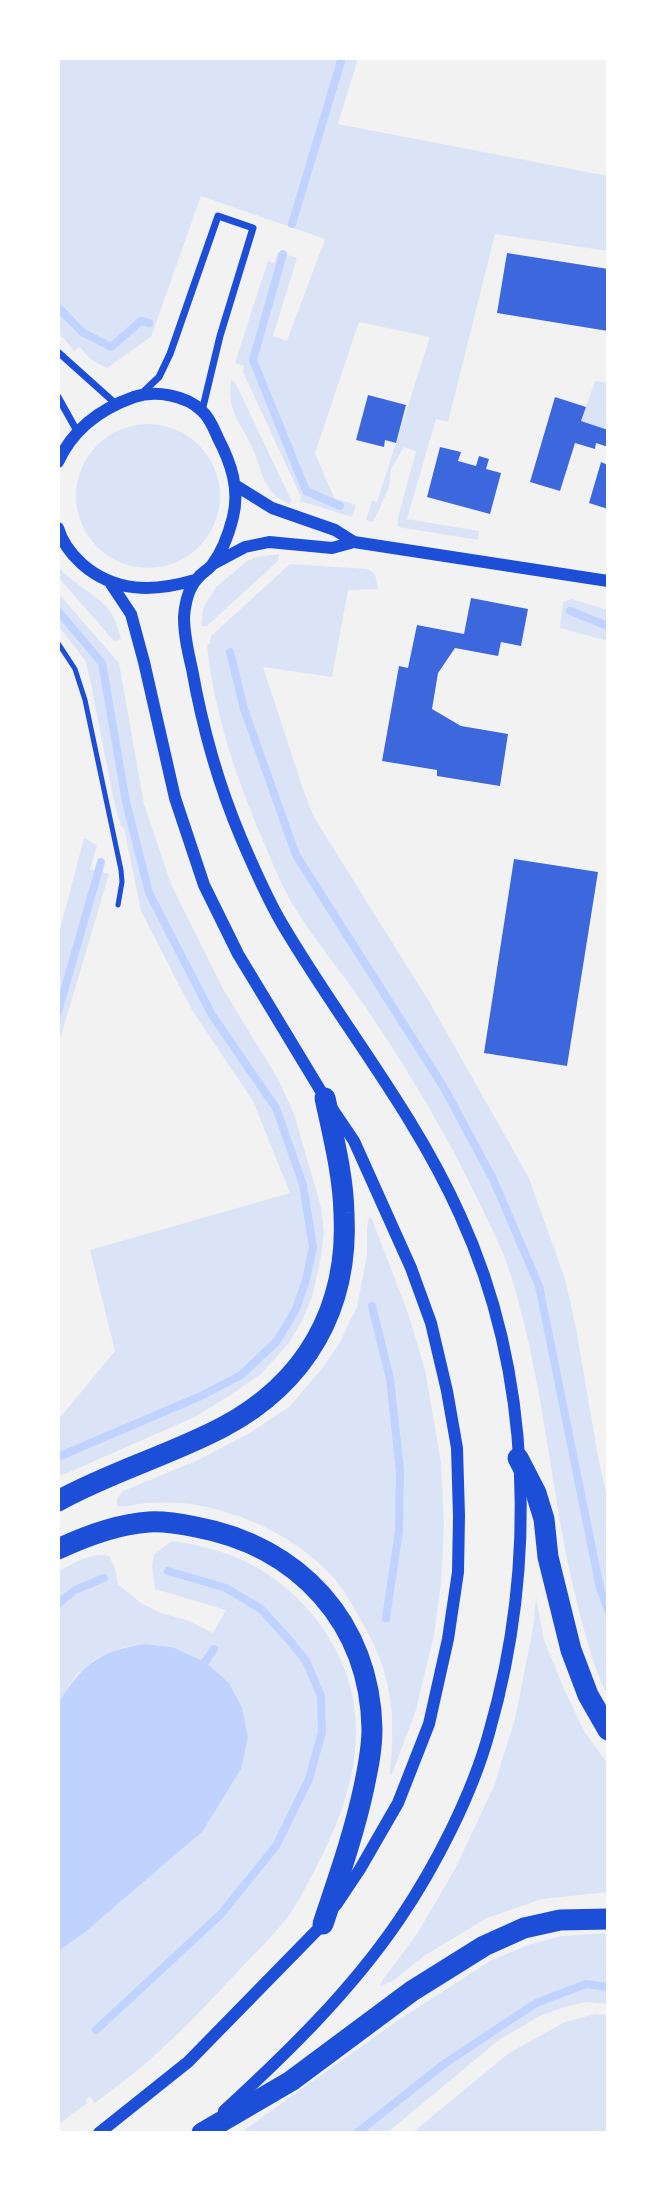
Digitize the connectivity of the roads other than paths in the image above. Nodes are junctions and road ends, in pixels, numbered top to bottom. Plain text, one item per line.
1 (58, 352) edge
2 (141, 394) junction
3 (58, 397) edge
4 (116, 404) junction
5 (202, 411) junction
6 (77, 431) junction
7 (58, 462) edge
8 (235, 485) junction
9 (58, 528) edge
10 (354, 542) junction
11 (213, 564) junction
12 (195, 580) junction
13 (608, 581) edge
14 (111, 583) junction
15 (58, 643) edge
16 (118, 905) dead end
17 (325, 1098) junction
18 (518, 1458) junction
19 (58, 1501) edge
20 (58, 1549) edge
21 (608, 1730) edge
22 (608, 1919) edge
23 (323, 1924) junction
24 (99, 2133) edge
25 (201, 2133) edge

1 - 4 street
2 - 4 street
2 - 5 street
2 - 5 street
3 - 6 street
4 - 6 street
5 - 8 street
6 - 7 street
8 - 10 street
8 - 11 street
9 - 14 street
10 - 11 street
10 - 13 street
11 - 12 street
12 - 14 street
12 - 18 street
14 - 17 street
15 - 16 lane
17 - 19 highway
17 - 23 street
18 - 21 highway
18 - 25 street
20 - 23 highway
22 - 25 highway
23 - 24 street

